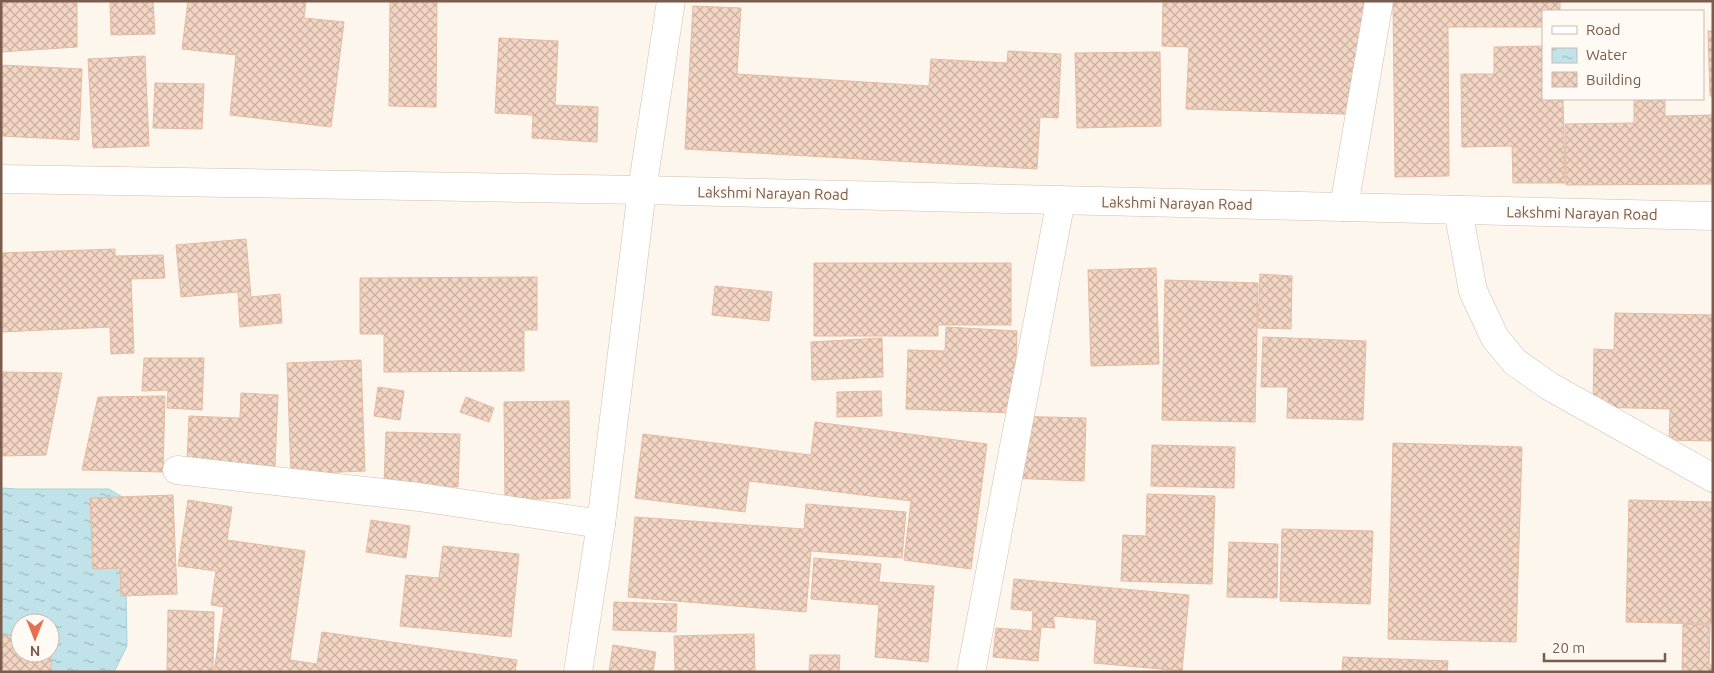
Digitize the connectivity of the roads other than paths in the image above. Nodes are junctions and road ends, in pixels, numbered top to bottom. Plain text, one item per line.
1 (671, 1) edge
2 (1379, 1) edge
3 (1, 179) edge
4 (642, 190) junction
5 (1061, 200) junction
6 (1344, 207) junction
7 (1458, 210) junction
8 (1713, 216) edge
9 (177, 470) dead end
10 (1713, 478) edge
11 (601, 524) junction
12 (578, 672) edge
13 (971, 672) edge

1 - 4 street
2 - 6 street
3 - 4 street, Lakshmi Narayan Road
4 - 5 street, Lakshmi Narayan Road
4 - 11 street
5 - 6 street, Lakshmi Narayan Road
5 - 13 street
6 - 7 street, Lakshmi Narayan Road
7 - 8 street, Lakshmi Narayan Road
7 - 10 street
9 - 11 street
11 - 12 street

